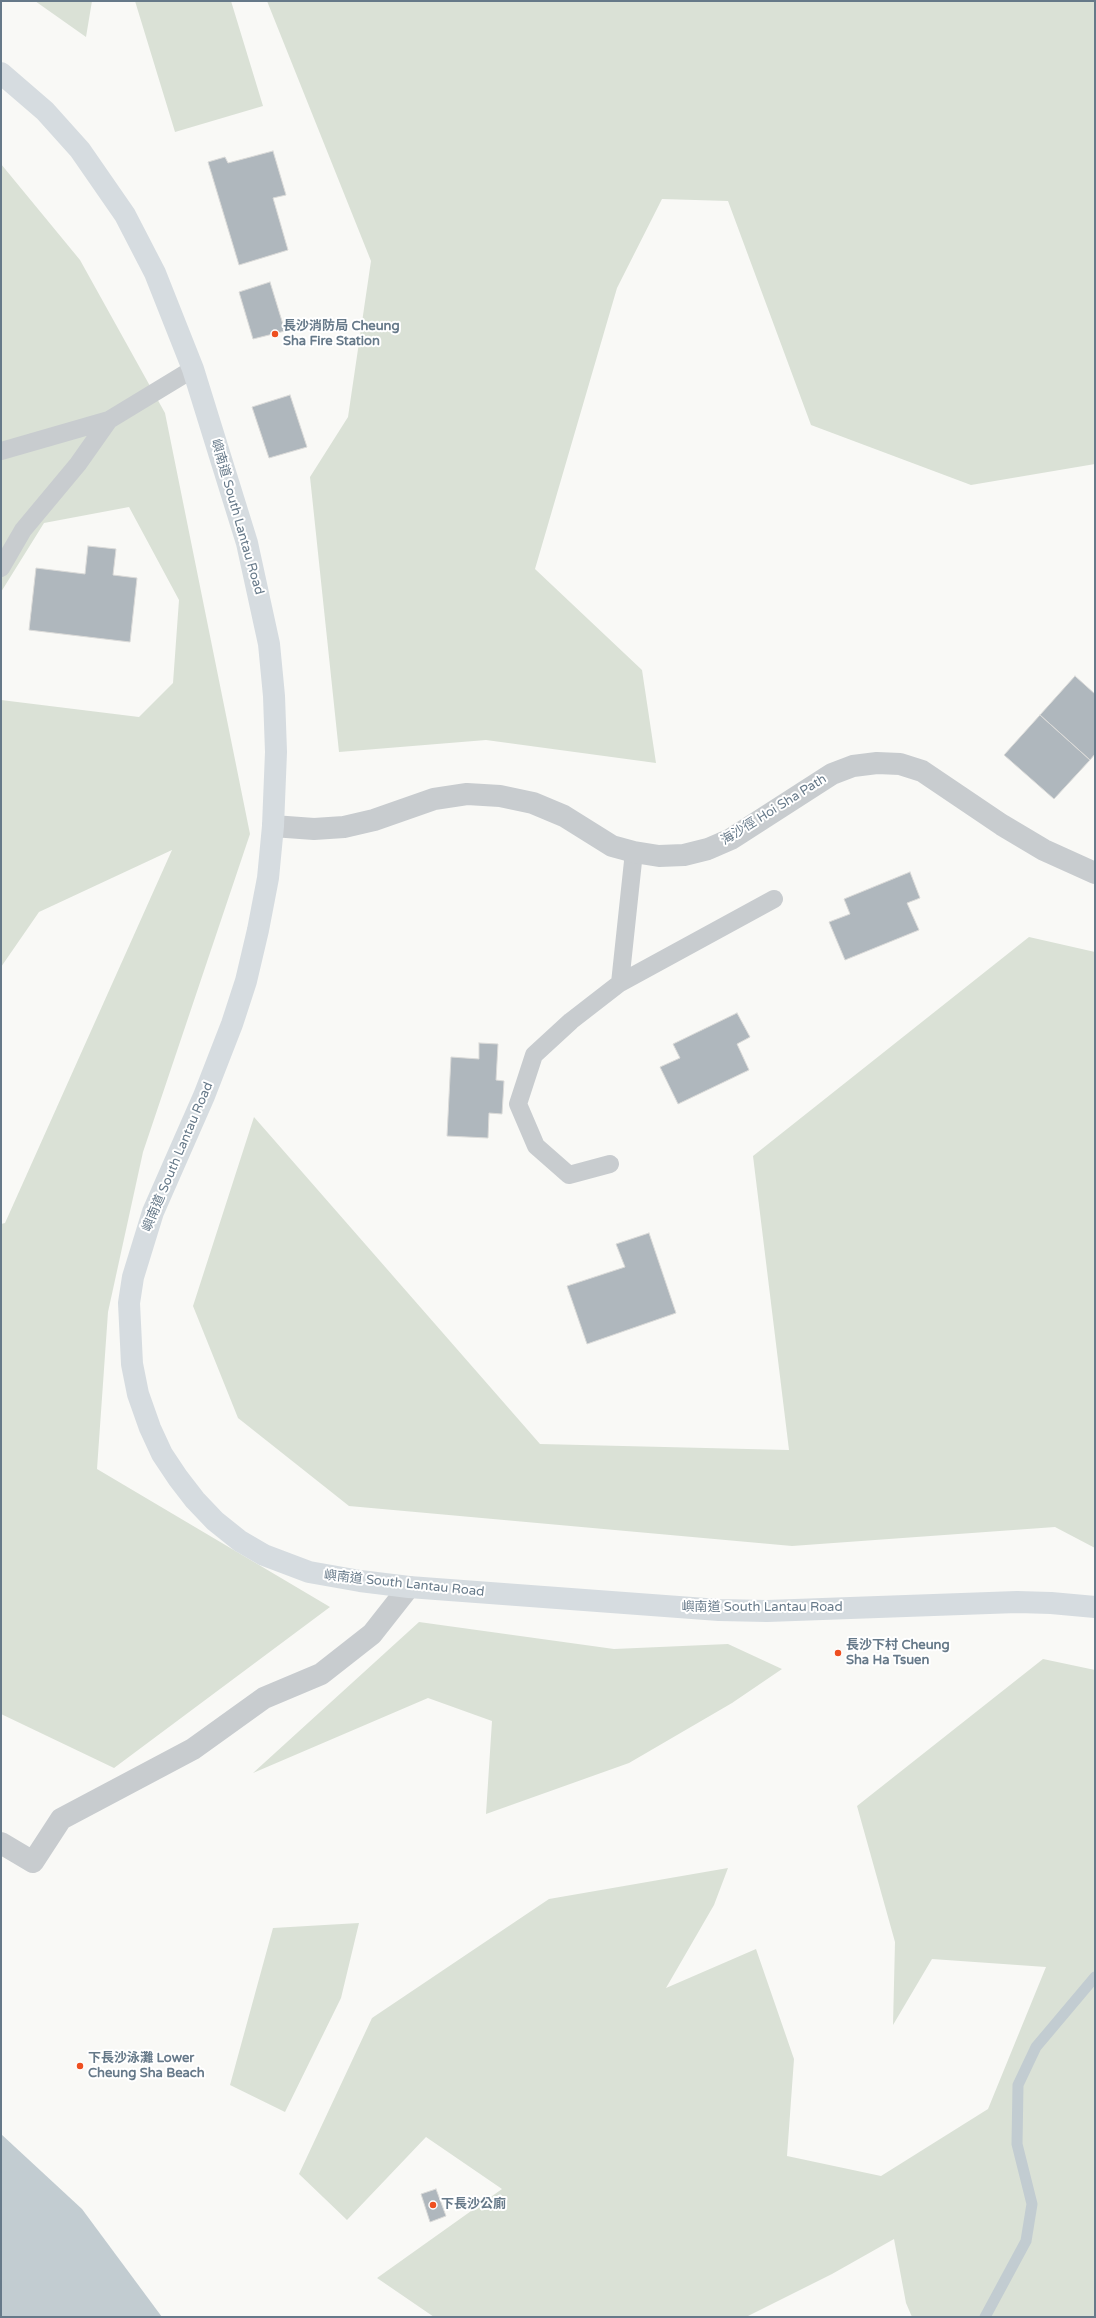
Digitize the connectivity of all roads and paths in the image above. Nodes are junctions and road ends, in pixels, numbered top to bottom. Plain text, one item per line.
1 (1, 73) edge
2 (193, 369) junction
3 (109, 420) junction
4 (1, 451) edge
5 (1, 568) edge
6 (273, 826) junction
7 (634, 852) junction
8 (1095, 873) edge
9 (774, 899) dead end
10 (620, 983) junction
11 (610, 1164) dead end
12 (409, 1587) junction
13 (1095, 1607) edge
14 (1, 1843) edge

1 - 2 main road, 嶼南道 South Lantau Road
2 - 3 lane
2 - 6 main road, 嶼南道 South Lantau Road
3 - 4 lane
3 - 5 lane
6 - 7 street, 海沙徑 Hoi Sha Path
6 - 12 main road, 嶼南道 South Lantau Road
7 - 8 street, 海沙徑 Hoi Sha Path
7 - 10 lane
9 - 10 lane
10 - 11 lane
12 - 13 main road, 嶼南道 South Lantau Road
12 - 14 street

